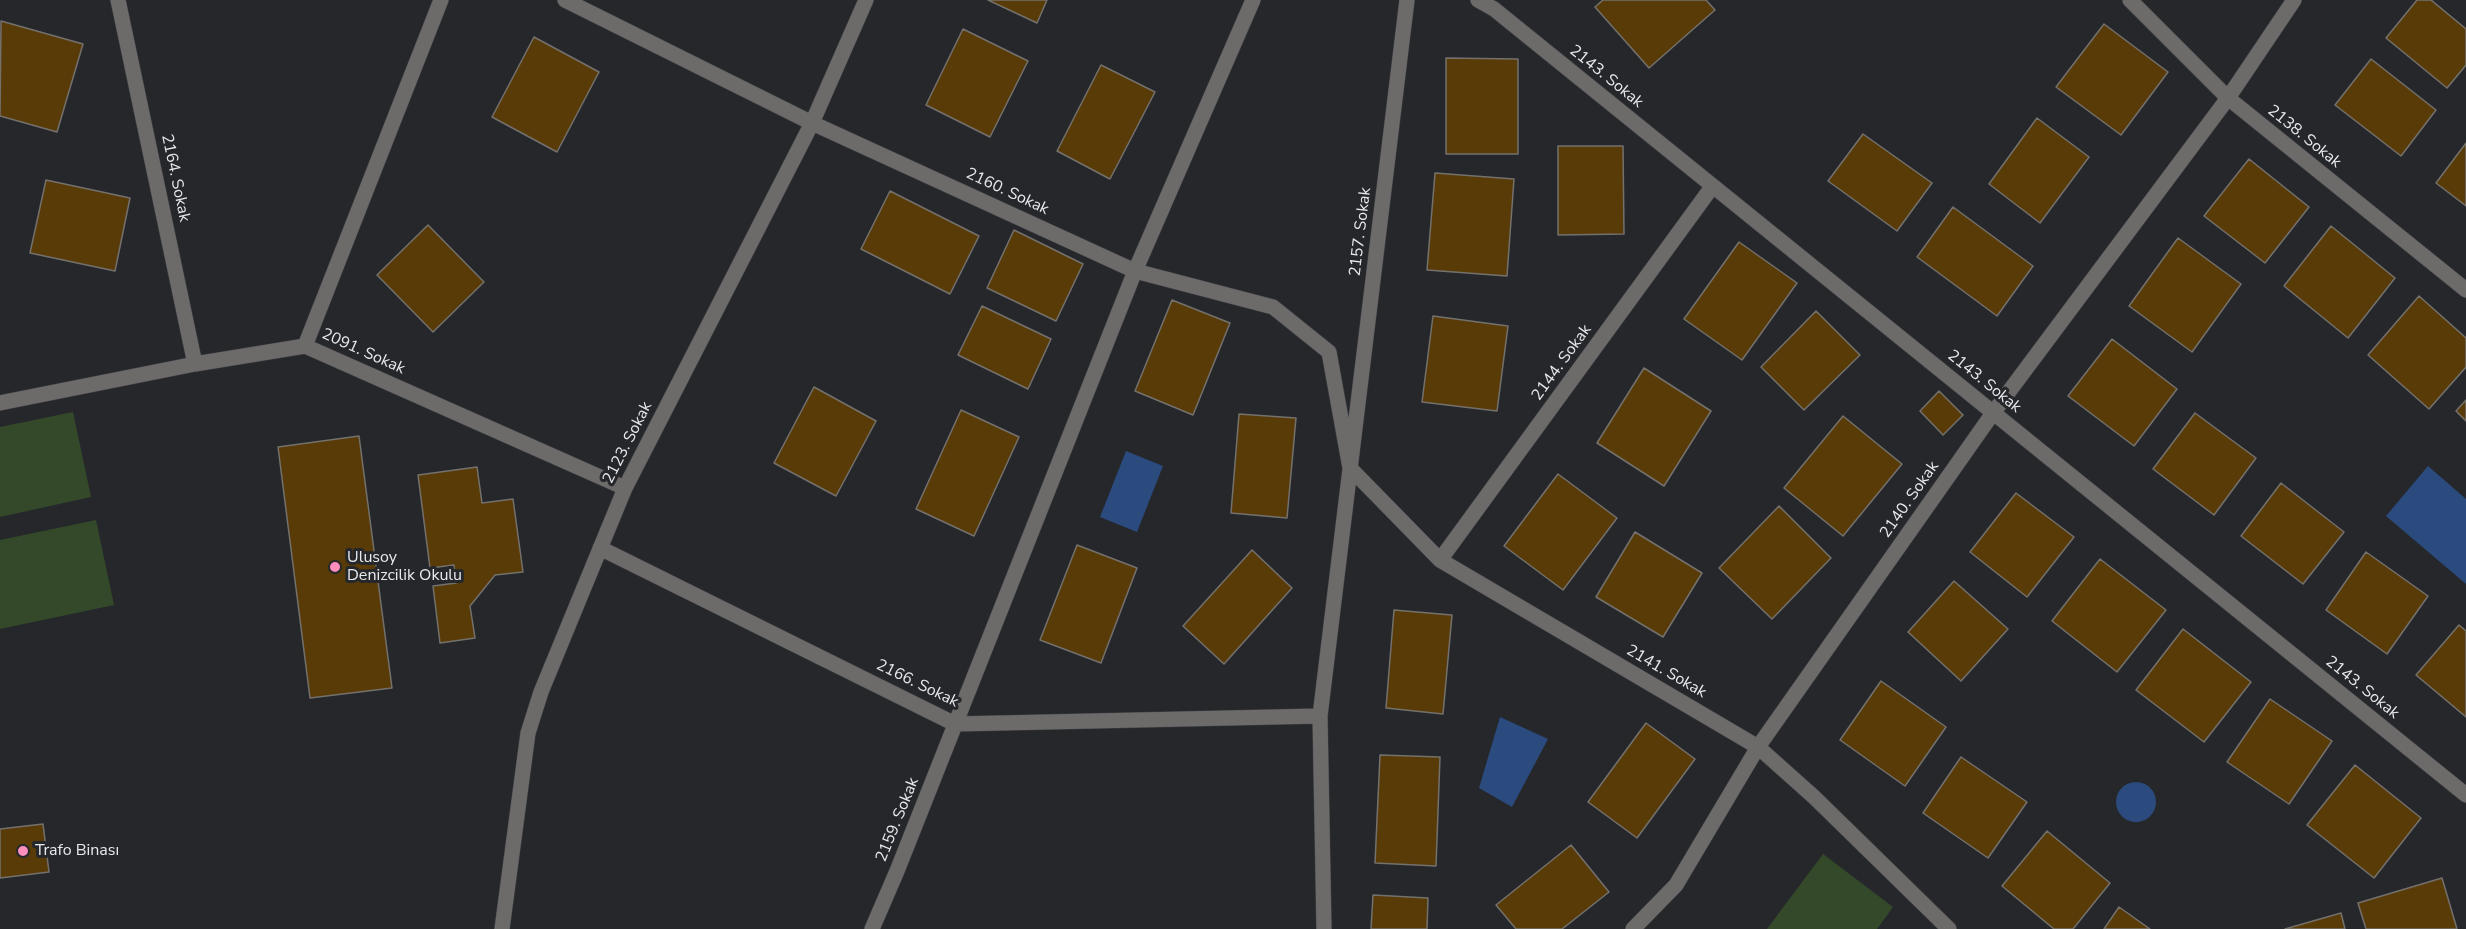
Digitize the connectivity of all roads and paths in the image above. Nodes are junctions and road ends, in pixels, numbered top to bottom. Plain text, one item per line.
1 (118, 0) edge
2 (441, 0) edge
3 (565, 0) edge
4 (866, 0) edge
5 (1253, 0) edge
6 (1407, 0) edge
7 (1478, 0) edge
8 (2130, 0) edge
9 (2294, 0) edge
10 (1499, 4) edge
11 (2228, 98) junction
12 (812, 123) junction
13 (1712, 187) junction
14 (1135, 271) junction
15 (2466, 290) edge
16 (305, 346) junction
17 (195, 364) junction
18 (0, 403) edge
19 (1993, 413) junction
20 (1350, 468) junction
21 (625, 488) junction
22 (600, 548) junction
23 (1440, 560) junction
24 (1320, 716) junction
25 (955, 724) junction
26 (1758, 747) junction
27 (2466, 795) edge
28 (502, 929) edge
29 (872, 929) edge
30 (1324, 929) edge
31 (1634, 929) edge
32 (1949, 929) edge

1 - 17 street, 2164. Sokak
2 - 16 street
3 - 12 street, 2160. Sokak
4 - 12 street, 2123. Sokak
5 - 14 street, 2159. Sokak
6 - 20 street, 2157. Sokak
7 - 10 street, 2143. Sokak
8 - 11 street, 2138. Sokak
9 - 11 street, 2140. Sokak
10 - 13 street, 2143. Sokak
11 - 15 street, 2138. Sokak
11 - 19 street, 2140. Sokak
12 - 14 street, 2160. Sokak
12 - 21 street, 2123. Sokak
13 - 19 street, 2143. Sokak
13 - 23 street, 2144. Sokak
14 - 20 street, 2160. Sokak
14 - 25 street, 2159. Sokak
16 - 17 street, 2091. Sokak
16 - 21 street, 2091. Sokak
17 - 18 street, 2091. Sokak
19 - 26 street, 2140. Sokak
19 - 27 street, 2143. Sokak
20 - 23 street, 2141. Sokak
20 - 24 street, 2157. Sokak
21 - 22 street, 2123. Sokak
22 - 25 street, 2166. Sokak
22 - 28 street, 2123. Sokak
23 - 26 street, 2141. Sokak
24 - 25 street, 2166. Sokak
24 - 30 street, 2157. Sokak
25 - 29 street, 2159. Sokak
26 - 31 street, 2140. Sokak
26 - 32 street, 2141. Sokak

